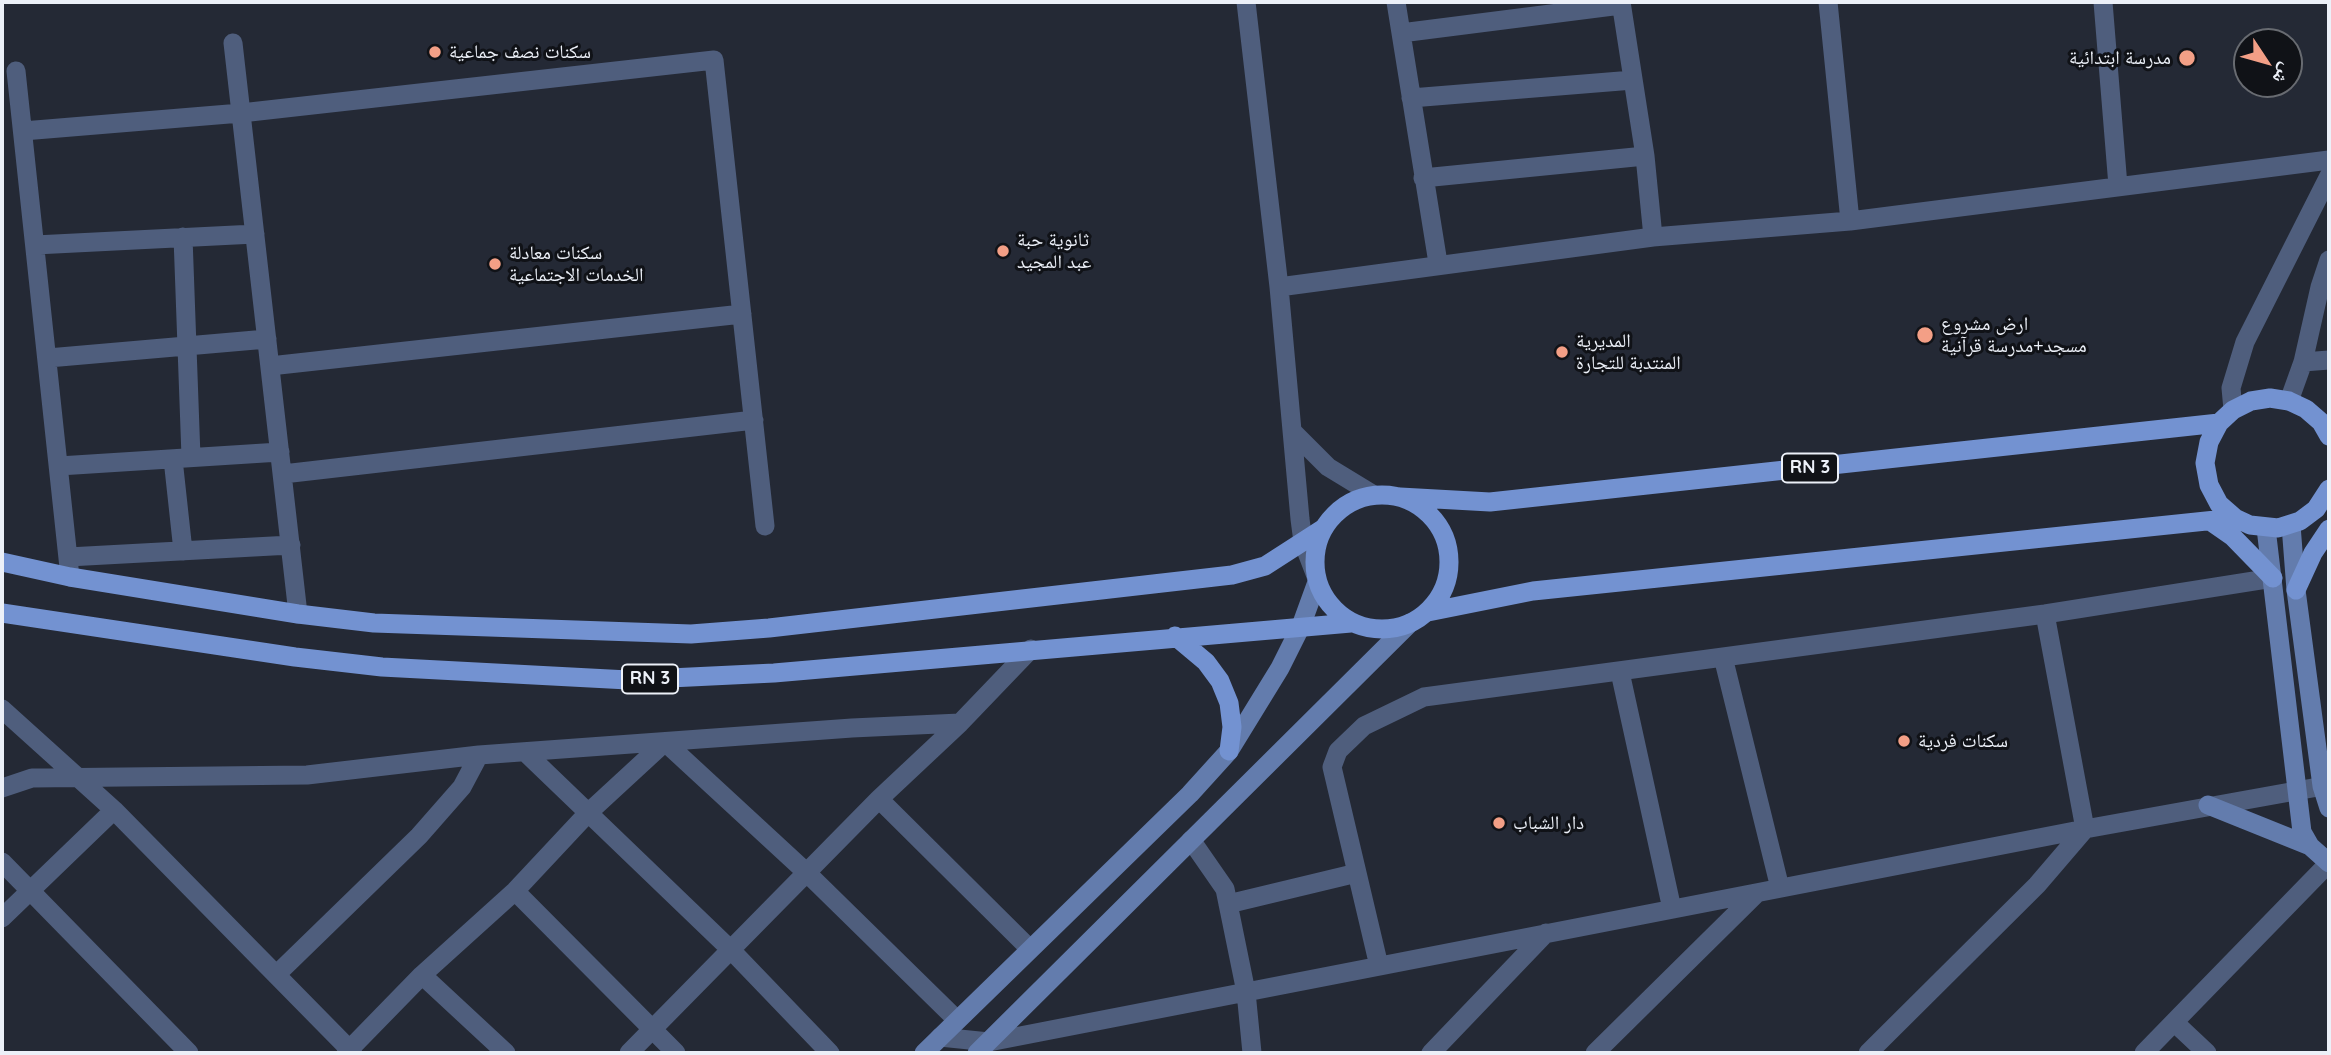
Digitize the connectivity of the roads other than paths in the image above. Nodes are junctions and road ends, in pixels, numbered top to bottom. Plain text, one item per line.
1 (1246, 2) edge
2 (1396, 2) edge
3 (1828, 2) edge
4 (2103, 2) edge
5 (1621, 3) edge
6 (1401, 33) junction
7 (233, 43) dead end
8 (16, 71) dead end
9 (1633, 80) junction
10 (1411, 98) junction
11 (241, 113) junction
12 (23, 131) junction
13 (1645, 156) junction
14 (2329, 160) edge
15 (2329, 168) edge
16 (2329, 176) edge
17 (1423, 178) junction
18 (2118, 186) junction
19 (1850, 221) junction
20 (255, 234) junction
21 (183, 237) junction
22 (1653, 237) junction
23 (35, 245) junction
24 (2329, 260) edge
25 (1438, 263) junction
26 (1279, 287) junction
27 (742, 314) junction
28 (267, 339) junction
29 (189, 346) junction
30 (48, 358) junction
31 (2329, 360) edge
32 (2303, 362) junction
33 (270, 366) junction
34 (2298, 405) junction
35 (2329, 406) edge
36 (2226, 416) junction
37 (754, 420) junction
38 (1293, 432) junction
39 (2329, 436) edge
40 (281, 452) junction
41 (182, 458) junction
42 (59, 466) junction
43 (283, 474) junction
44 (2329, 489) edge
45 (1374, 495) junction
46 (1401, 497) junction
47 (2323, 508) edge
48 (2235, 518) junction
49 (2210, 521) junction
50 (2291, 525) junction
51 (765, 526) dead end
52 (1324, 528) junction
53 (2266, 528) junction
54 (2329, 530) edge
55 (1303, 542) junction
56 (291, 545) junction
57 (183, 551) junction
58 (2, 562) edge
59 (69, 567) junction
60 (2273, 578) junction
61 (1317, 579) junction
62 (2296, 590) junction
63 (1428, 612) junction
64 (2, 613) edge
65 (298, 614) junction
66 (2045, 614) junction
67 (1351, 622) junction
68 (1410, 623) junction
69 (1301, 626) junction
70 (1175, 636) junction
71 (1031, 649) junction
72 (1723, 657) junction
73 (1620, 672) junction
74 (2, 709) edge
75 (960, 723) junction
76 (664, 742) junction
77 (1229, 751) junction
78 (525, 752) junction
79 (478, 755) junction
80 (75, 778) junction
81 (2325, 785) edge
82 (2, 789) edge
83 (2298, 789) junction
84 (879, 799) junction
85 (2207, 805) junction
86 (2329, 808) edge
87 (114, 810) junction
88 (588, 813) junction
89 (2085, 829) junction
90 (1191, 840) junction
91 (2310, 846) junction
92 (2, 862) edge
93 (2329, 863) edge
94 (807, 873) junction
95 (1357, 873) junction
96 (1780, 888) junction
97 (27, 891) junction
98 (515, 891) junction
99 (1757, 893) junction
100 (1228, 905) junction
101 (1671, 909) junction
102 (2, 918) edge
103 (1546, 933) junction
104 (1030, 949) junction
105 (731, 950) junction
106 (1379, 966) junction
107 (276, 975) junction
108 (422, 975) junction
109 (1246, 992) junction
110 (957, 1020) junction
111 (2174, 1022) junction
112 (653, 1029) junction
113 (940, 1037) junction
114 (983, 1048) edge
115 (350, 1052) edge
116 (1255, 1052) edge
117 (189, 1053) edge
118 (506, 1053) edge
119 (629, 1053) edge
120 (676, 1053) edge
121 (830, 1053) edge
122 (924, 1053) edge
123 (1431, 1053) edge
124 (1595, 1053) edge
125 (1868, 1053) edge
126 (2144, 1053) edge
127 (2207, 1053) edge

1 - 26 street
2 - 6 street
3 - 19 street
4 - 18 street
5 - 6 street
5 - 9 street
6 - 10 street
7 - 11 street
8 - 12 street
9 - 10 street
9 - 13 street
10 - 17 street
11 - 12 street
11 - 20 street
11 - 27 street
12 - 23 street
13 - 17 street
13 - 22 street
14 - 18 street
15 - 16 street
16 - 36 street
17 - 25 street
18 - 19 street
19 - 22 street
20 - 21 street
20 - 28 street
21 - 23 street
21 - 29 street
22 - 25 street
23 - 30 street
24 - 32 street
25 - 26 street
26 - 38 street
27 - 33 street
27 - 37 street
28 - 29 street
28 - 33 street
29 - 30 street
29 - 41 street
30 - 42 street
31 - 32 street
32 - 34 street
33 - 40 street
34 - 35 main road
34 - 36 main road
34 - 39 main road
36 - 46 main road, RN 3
36 - 48 main road
37 - 43 street
37 - 51 street
38 - 45 street
38 - 55 street
40 - 41 street
40 - 43 street
41 - 42 street
41 - 57 street
42 - 59 street
43 - 56 street
44 - 47 main road
45 - 46 main road
45 - 52 main road
46 - 63 main road
47 - 50 main road
48 - 49 main road
48 - 53 main road
49 - 60 main road
49 - 63 main road
50 - 53 main road
50 - 62 main road
52 - 55 main road
52 - 61 main road
53 - 60 main road
54 - 62 main road
55 - 61 street
55 - 65 main road
56 - 57 street
56 - 65 street
57 - 59 street
58 - 59 main road
59 - 65 main road
60 - 66 street
60 - 83 main road
61 - 67 main road
61 - 69 main road
62 - 81 main road
63 - 68 main road
64 - 71 main road, RN 3
66 - 72 street
66 - 89 street
67 - 68 main road
67 - 69 main road, RN 3
68 - 90 main road
69 - 70 main road, RN 3
69 - 77 main road
70 - 71 main road, RN 3
70 - 77 main road
71 - 75 street
72 - 73 street
72 - 96 street
73 - 95 street
73 - 101 street
74 - 80 street
75 - 76 street
75 - 84 street
76 - 78 street
76 - 88 street
76 - 94 street
77 - 104 main road
78 - 79 street
78 - 88 street
79 - 80 street
79 - 107 street
80 - 82 street
80 - 87 street
81 - 83 street
81 - 86 main road
83 - 85 street
83 - 91 main road
84 - 94 street
84 - 104 street
85 - 89 street
85 - 91 main road
87 - 97 street
87 - 107 street
88 - 98 street
88 - 105 street
89 - 96 street
89 - 125 street
90 - 100 street
90 - 114 main road
91 - 93 main road
92 - 97 street
93 - 111 street
94 - 105 street
94 - 110 street
95 - 100 street
95 - 106 street
96 - 99 street
97 - 102 street
97 - 117 street
98 - 108 street
98 - 112 street
99 - 101 street
99 - 124 street
100 - 109 street
101 - 103 street
103 - 106 street
103 - 123 street
104 - 110 main road
105 - 112 street
105 - 121 street
106 - 109 street
107 - 115 street
108 - 115 street
108 - 118 street
109 - 114 street
109 - 116 street
110 - 113 main road
111 - 126 street
111 - 127 street
112 - 119 street
112 - 120 street
113 - 114 street
113 - 122 main road

